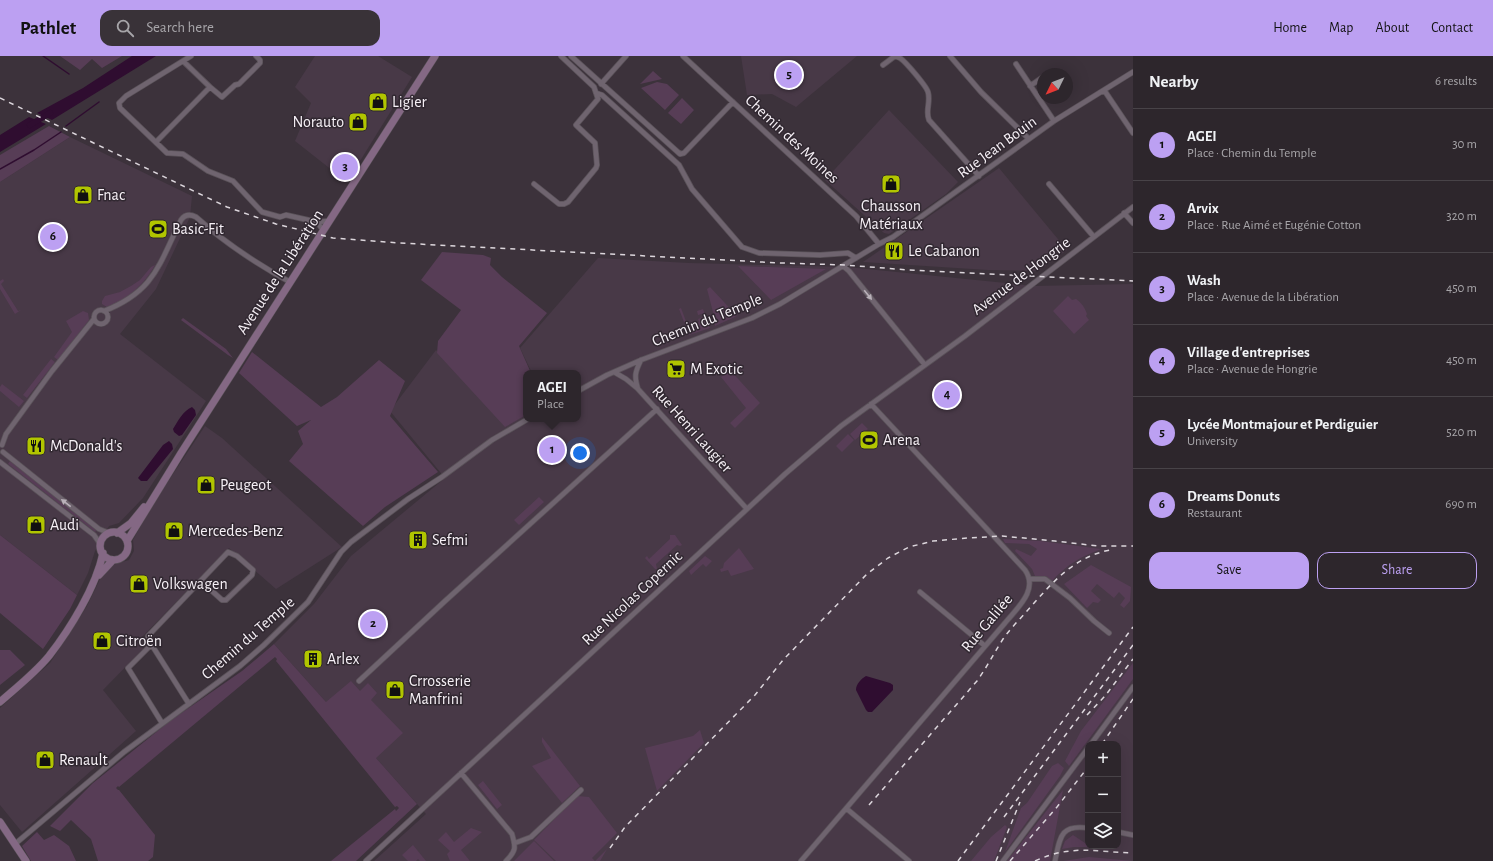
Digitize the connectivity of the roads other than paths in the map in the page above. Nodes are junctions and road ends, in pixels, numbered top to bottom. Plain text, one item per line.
1 (191, 56) edge
2 (256, 56) edge
3 (435, 56) edge
4 (560, 56) edge
5 (571, 56) edge
6 (626, 56) edge
7 (683, 56) edge
8 (950, 56) edge
9 (183, 61) junction
10 (1016, 64) dead end
11 (883, 66) dead end
12 (1133, 72) edge
13 (1037, 81) edge
14 (601, 84) junction
15 (1030, 86) junction
16 (210, 87) junction
17 (1104, 90) junction
18 (596, 93) junction
19 (733, 102) junction
20 (1054, 121) junction
21 (1133, 133) edge
22 (1029, 139) junction
23 (156, 142) junction
24 (979, 176) junction
25 (534, 184) dead end
26 (1049, 184) dead end
27 (1133, 206) edge
28 (1124, 213) junction
29 (329, 221) junction
30 (317, 222) junction
31 (1133, 222) edge
32 (322, 230) junction
33 (1094, 237) junction
34 (879, 244) junction
35 (856, 258) junction
36 (843, 266) junction
37 (290, 282) junction
38 (117, 306) junction
39 (104, 311) junction
40 (108, 317) junction
41 (95, 320) junction
42 (641, 360) junction
43 (925, 365) junction
44 (614, 372) junction
45 (638, 388) junction
46 (581, 389) edge
47 (871, 404) junction
48 (657, 409) junction
49 (523, 422) edge
50 (6, 434) junction
51 (0, 437) edge
52 (1, 444) edge
53 (3, 452) junction
54 (0, 458) edge
55 (0, 462) edge
56 (149, 504) junction
57 (747, 509) junction
58 (109, 533) junction
59 (117, 533) junction
60 (127, 542) junction
61 (101, 545) junction
62 (103, 553) junction
63 (113, 560) junction
64 (1030, 579) junction
65 (201, 581) junction
66 (92, 586) junction
67 (920, 592) dead end
68 (1109, 633) dead end
69 (151, 645) junction
70 (985, 646) junction
71 (359, 681) dead end
72 (1133, 687) edge
73 (0, 702) edge
74 (189, 704) junction
75 (162, 723) junction
76 (1093, 741) edge
77 (1085, 752) edge
78 (461, 773) junction
79 (580, 790) dead end
80 (847, 809) junction
81 (0, 822) edge
82 (1085, 828) edge
83 (1121, 832) edge
84 (1133, 834) edge
85 (515, 843) junction
86 (15, 844) junction
87 (26, 861) edge
88 (366, 861) edge
89 (506, 861) edge
90 (801, 861) edge
91 (909, 861) edge
92 (1003, 861) edge
93 (1055, 861) edge

1 - 9 street
2 - 16 street
3 - 29 main road, Avenue de la Libération
4 - 18 street
5 - 14 street
6 - 14 street
7 - 19 street, Chemin des Moines
8 - 22 street
9 - 16 street
9 - 23 street
10 - 15 street
11 - 24 street
12 - 17 street, Rue Jean Bouin
13 - 15 street
14 - 19 street
15 - 20 street
16 - 23 street
17 - 20 street, Rue Jean Bouin
17 - 21 street
18 - 25 street
18 - 35 street
19 - 34 street, Chemin des Moines
20 - 22 street, Rue Jean Bouin
22 - 24 street, Rue Jean Bouin
23 - 30 street
24 - 34 street, Rue Jean Bouin
26 - 33 street
27 - 28 street, Avenue de Hongrie
28 - 31 street
28 - 33 street, Avenue de Hongrie
29 - 30 street
29 - 32 main road, Avenue de la Libération
30 - 32 street
32 - 37 main road, Avenue de la Libération
33 - 43 street, Avenue de Hongrie
34 - 35 street, Rue Jean Bouin
35 - 36 street, Chemin du Temple
36 - 42 street, Chemin du Temple
36 -> 43 street
37 - 38 street
37 - 56 main road, Avenue de la Libération
38 - 39 street
38 - 40 street
39 - 40 street
39 - 41 street
40 - 41 street
41 - 50 street
42 - 44 street, Chemin du Temple
42 - 45 street, Rue Henri Laugier
43 - 47 street, Rue Nicolas Copernic
44 - 45 street
44 - 46 street, Chemin du Temple
45 - 48 street, Rue Henri Laugier
47 - 57 street, Rue Nicolas Copernic
47 - 64 street
48 - 57 street, Rue Henri Laugier
48 - 71 street
49 - 74 street, Chemin du Temple
50 - 51 street
50 - 52 street
52 - 53 street
53 - 54 street
58 -> 53 street
55 - 61 street
56 - 59 main road, Avenue de la Libération
56 - 60 main road, Avenue de la Libération
57 - 78 street, Rue Nicolas Copernic
58 - 59 main road
58 - 61 main road
59 - 60 main road
60 - 63 main road
61 - 62 main road
62 - 63 main road
62 - 66 main road
63 - 66 main road
64 - 68 street
64 - 70 street, Rue Galilée
65 - 65 street
65 - 69 street
66 - 73 main road
67 - 70 street
69 - 74 street
69 - 75 street
70 - 80 street, Rue Galilée
72 - 76 street
74 - 75 street, Chemin du Temple
75 - 86 street, Chemin du Temple
77 - 92 street
78 - 85 street
78 - 88 street, Rue Nicolas Copernic
79 - 85 street
80 - 90 street, Rue Galilée
80 - 91 street
81 - 86 main road
82 - 93 street
83 - 84 street
85 - 89 street
86 - 87 main road

